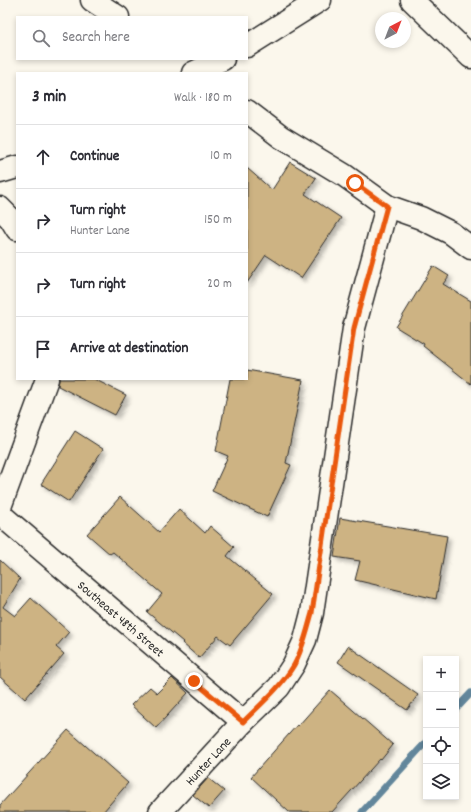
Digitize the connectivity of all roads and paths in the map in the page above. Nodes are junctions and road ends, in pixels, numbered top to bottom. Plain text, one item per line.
1 (92, 0) edge
2 (320, 0) edge
3 (412, 0) edge
4 (116, 16) edge
5 (248, 45) edge
6 (471, 57) edge
7 (220, 60) edge
8 (194, 69) edge
9 (248, 112) edge
10 (16, 167) edge
11 (0, 172) edge
12 (387, 206) junction
13 (0, 208) edge
14 (16, 228) edge
15 (471, 248) edge
16 (47, 380) edge
17 (0, 507) edge
18 (0, 514) edge
19 (243, 722) junction
20 (160, 812) edge

1 - 4 street
2 - 5 street
3 - 6 street
7 - 8 street
9 - 12 street
10 - 11 street
12 - 15 street
12 - 19 street, Hunter Lane
13 - 14 street
16 - 17 street
18 - 19 street, Southeast 48th Street
19 - 20 street, Hunter Lane

